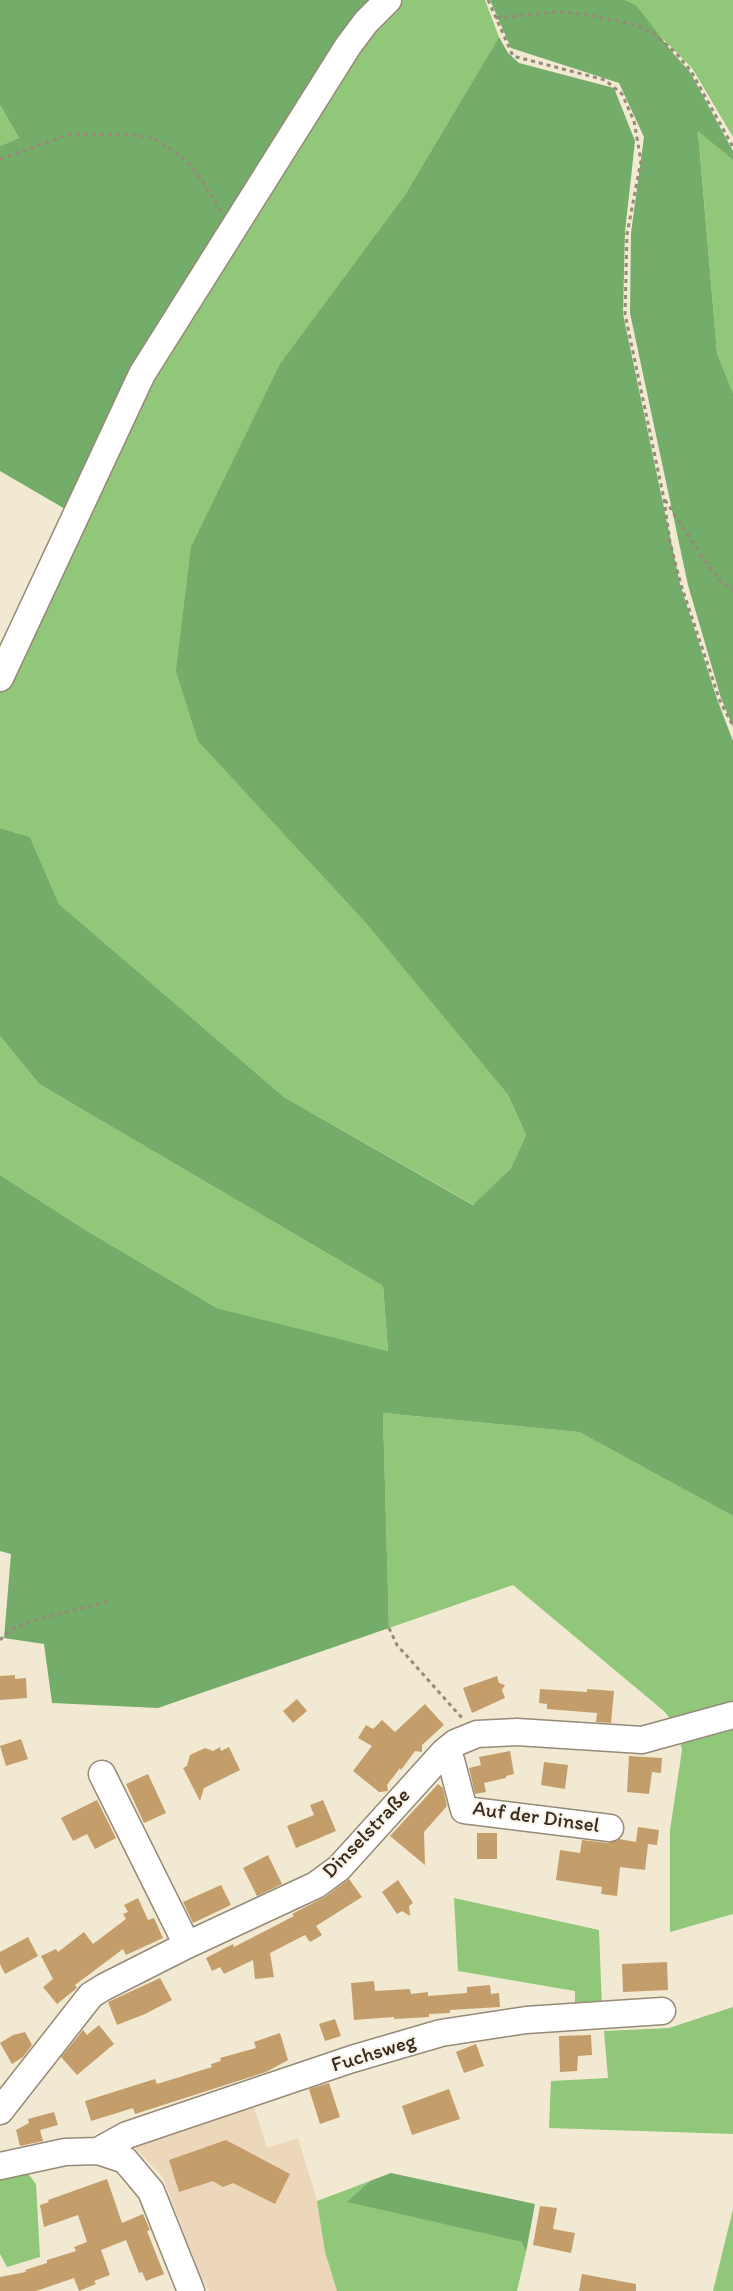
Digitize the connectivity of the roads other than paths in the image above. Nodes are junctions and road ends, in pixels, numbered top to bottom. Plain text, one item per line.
1 (388, 0) edge
2 (0, 678) edge
3 (733, 1715) edge
4 (444, 1752) junction
5 (102, 1774) dead end
6 (610, 1828) dead end
7 (187, 1945) junction
8 (662, 2011) dead end
9 (0, 2111) edge
10 (98, 2151) junction
11 (0, 2166) edge
12 (191, 2291) edge

1 - 2 street
3 - 4 street, Dinselstraße
4 - 6 street, Auf der Dinsel
4 - 7 street, Dinselstraße
5 - 7 street
7 - 9 street, Dinselstraße
8 - 10 street, Fuchsweg
10 - 11 street
10 - 12 street

